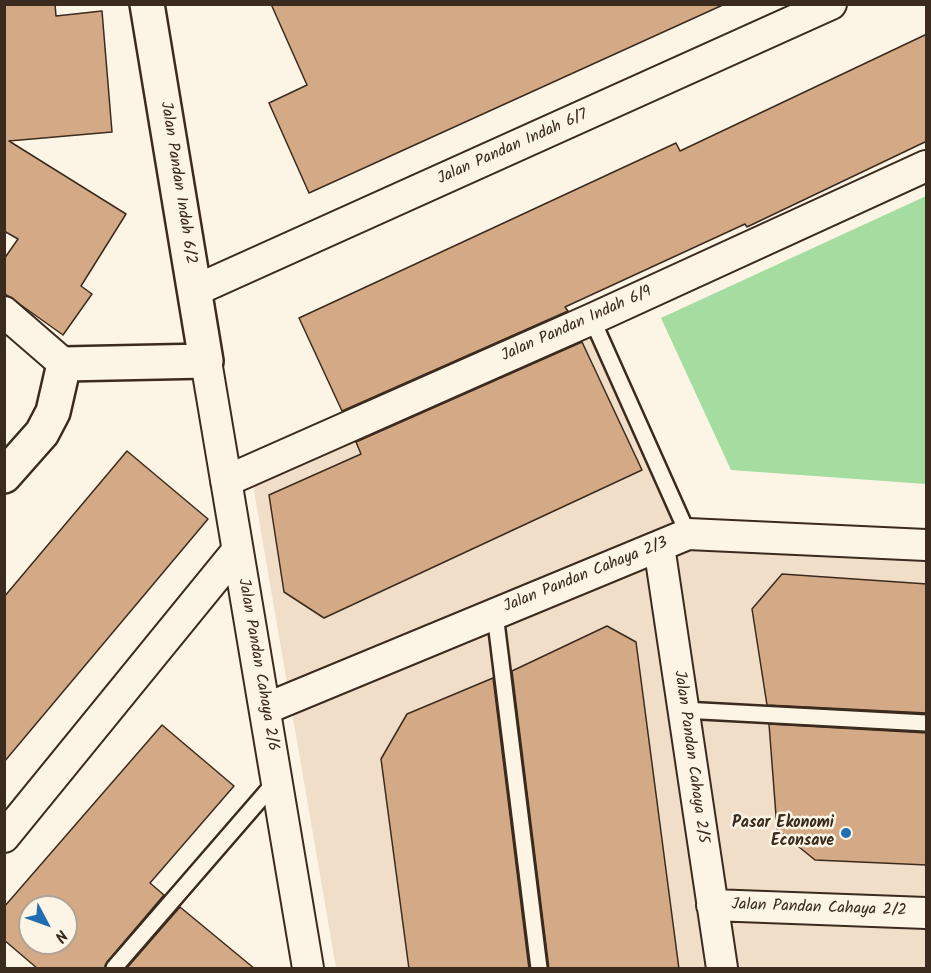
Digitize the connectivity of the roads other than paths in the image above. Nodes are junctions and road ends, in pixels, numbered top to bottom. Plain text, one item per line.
1 (147, 4) edge
2 (831, 4) edge
3 (927, 166) edge
4 (194, 291) junction
5 (4, 312) edge
6 (592, 319) junction
7 (206, 361) junction
8 (64, 364) junction
9 (4, 476) edge
10 (226, 481) junction
11 (688, 534) junction
12 (927, 544) edge
13 (659, 546) junction
14 (237, 551) junction
15 (495, 614) junction
16 (265, 709) junction
17 (683, 710) junction
18 (927, 723) edge
19 (276, 781) junction
20 (4, 837) edge
21 (712, 905) junction
22 (927, 913) edge
23 (114, 969) edge
24 (308, 969) edge
25 (539, 969) edge
26 (722, 969) edge

1 - 4 street, Jalan Pandan Indah 6/2
2 - 4 street, Jalan Pandan Indah 6/7
3 - 6 street, Jalan Pandan Indah 6/9
4 - 7 street, Jalan Pandan Indah 6/2
5 - 8 street
6 - 10 street, Jalan Pandan Indah 6/9
6 - 11 lane
7 - 8 street
7 - 10 street, Jalan Pandan Cahaya 2/6
8 - 9 street
10 - 14 street, Jalan Pandan Cahaya 2/6
11 - 12 street, Jalan Pandan Cahaya 2/3
11 - 13 street, Jalan Pandan Cahaya 2/3
13 - 15 street, Jalan Pandan Cahaya 2/3
13 - 17 street, Jalan Pandan Cahaya 2/5
14 - 16 street, Jalan Pandan Cahaya 2/6
14 - 20 street
15 - 16 street, Jalan Pandan Cahaya 2/3
15 - 25 lane
16 - 19 street, Jalan Pandan Cahaya 2/6
17 - 18 lane
17 - 21 street, Jalan Pandan Cahaya 2/5
19 - 23 lane
19 - 24 street, Jalan Pandan Cahaya 2/6
21 - 22 street, Jalan Pandan Cahaya 2/2
21 - 26 street, Jalan Pandan Cahaya 2/5

